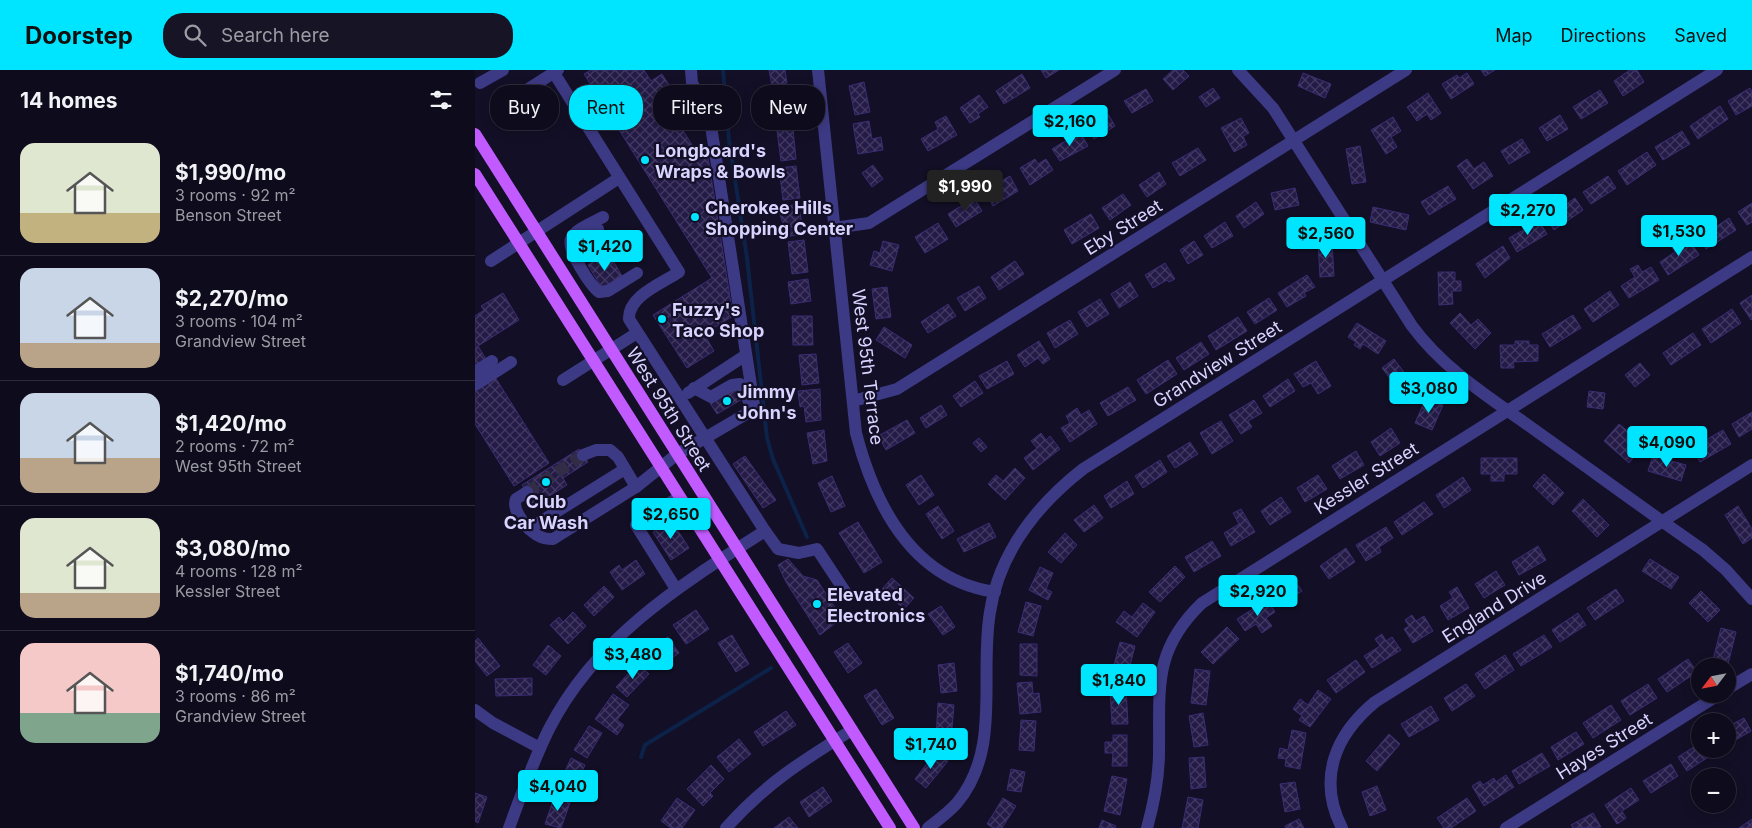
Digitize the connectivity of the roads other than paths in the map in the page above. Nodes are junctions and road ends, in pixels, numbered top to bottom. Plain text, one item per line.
1 (503, 70) edge
2 (691, 70) edge
3 (1115, 70) edge
4 (1238, 70) edge
5 (1406, 70) edge
6 (1717, 70) edge
7 (556, 72) edge
8 (819, 76) edge
9 (480, 84) dead end
10 (535, 85) edge
11 (475, 134) edge
12 (1295, 140) junction
13 (475, 174) edge
14 (619, 178) junction
15 (605, 220) dead end
16 (834, 228) junction
17 (537, 232) junction
18 (519, 243) junction
19 (1752, 257) edge
20 (491, 261) dead end
21 (637, 272) dead end
22 (1383, 281) junction
23 (637, 333) junction
24 (611, 350) junction
25 (746, 355) junction
26 (593, 360) junction
27 (492, 361) dead end
28 (511, 362) dead end
29 (475, 372) edge
30 (563, 380) dead end
31 (475, 385) edge
32 (695, 388) junction
33 (679, 398) junction
34 (853, 401) junction
35 (1507, 411) junction
36 (709, 435) junction
37 (583, 455) tunnel mouth
38 (676, 455) junction
39 (1752, 465) edge
40 (661, 467) junction
41 (625, 469) junction
42 (636, 487) junction
43 (527, 492) tunnel mouth
44 (679, 497) junction
45 (1662, 522) junction
46 (529, 529) junction
47 (765, 532) junction
48 (737, 549) junction
49 (720, 560) junction
50 (677, 589) junction
51 (995, 592) junction
52 (846, 593) dead end
53 (1752, 599) edge
54 (1752, 674) edge
55 (1736, 684) edge
56 (1706, 703) edge
57 (475, 710) edge
58 (851, 730) junction
59 (834, 740) junction
60 (540, 748) junction
61 (509, 828) edge
62 (726, 828) edge
63 (890, 828) edge
64 (914, 828) edge
65 (928, 828) edge
66 (1147, 828) edge
67 (1341, 828) edge
68 (1507, 828) edge

1 - 9 street
2 - 25 street
3 - 16 street
4 - 12 street
5 - 12 street, Eby Street
6 - 22 street, Grandview Street
7 - 10 street
7 - 14 street
8 - 16 street, West 95th Terrace
11 - 17 main road, West 95th Street
12 - 22 street
12 - 34 street, Eby Street
13 - 18 main road
14 - 17 street
14 - 23 street
15 - 21 street
16 - 34 street, West 95th Terrace
17 - 18 street
17 - 24 main road, West 95th Street
18 - 20 street
18 - 26 main road
19 - 35 street, Kessler Street
22 - 35 street
22 - 51 street, Grandview Street
23 - 24 street
23 - 33 street
24 - 26 street
24 - 38 main road, West 95th Street
25 - 32 street
25 - 36 street
26 - 30 street
26 - 40 main road
27 - 29 street
28 - 31 street
32 - 33 street
32 - 36 street
33 - 36 street
34 - 51 street, West 95th Terrace
35 - 45 street
35 - 66 street, Kessler Street
36 - 38 street
36 - 47 street
37 - 41 street
38 - 40 street
38 - 48 main road, West 95th Street
39 - 45 street, England Drive
40 - 42 street
40 - 44 main road
41 - 42 street
41 - 46 street
42 - 46 street
43 - 46 street
44 - 49 main road
44 - 50 street
45 - 53 street
45 - 67 street, England Drive
47 - 48 street
47 - 52 street
48 - 49 street
48 - 58 main road, West 95th Street
49 - 50 street
49 - 59 main road
50 - 60 street
51 - 65 street, Grandview Street
54 - 55 street
56 - 68 street, Hayes Street
57 - 60 street
58 - 59 street
58 - 64 main road, West 95th Street
59 - 62 street
59 - 63 main road
60 - 61 street

